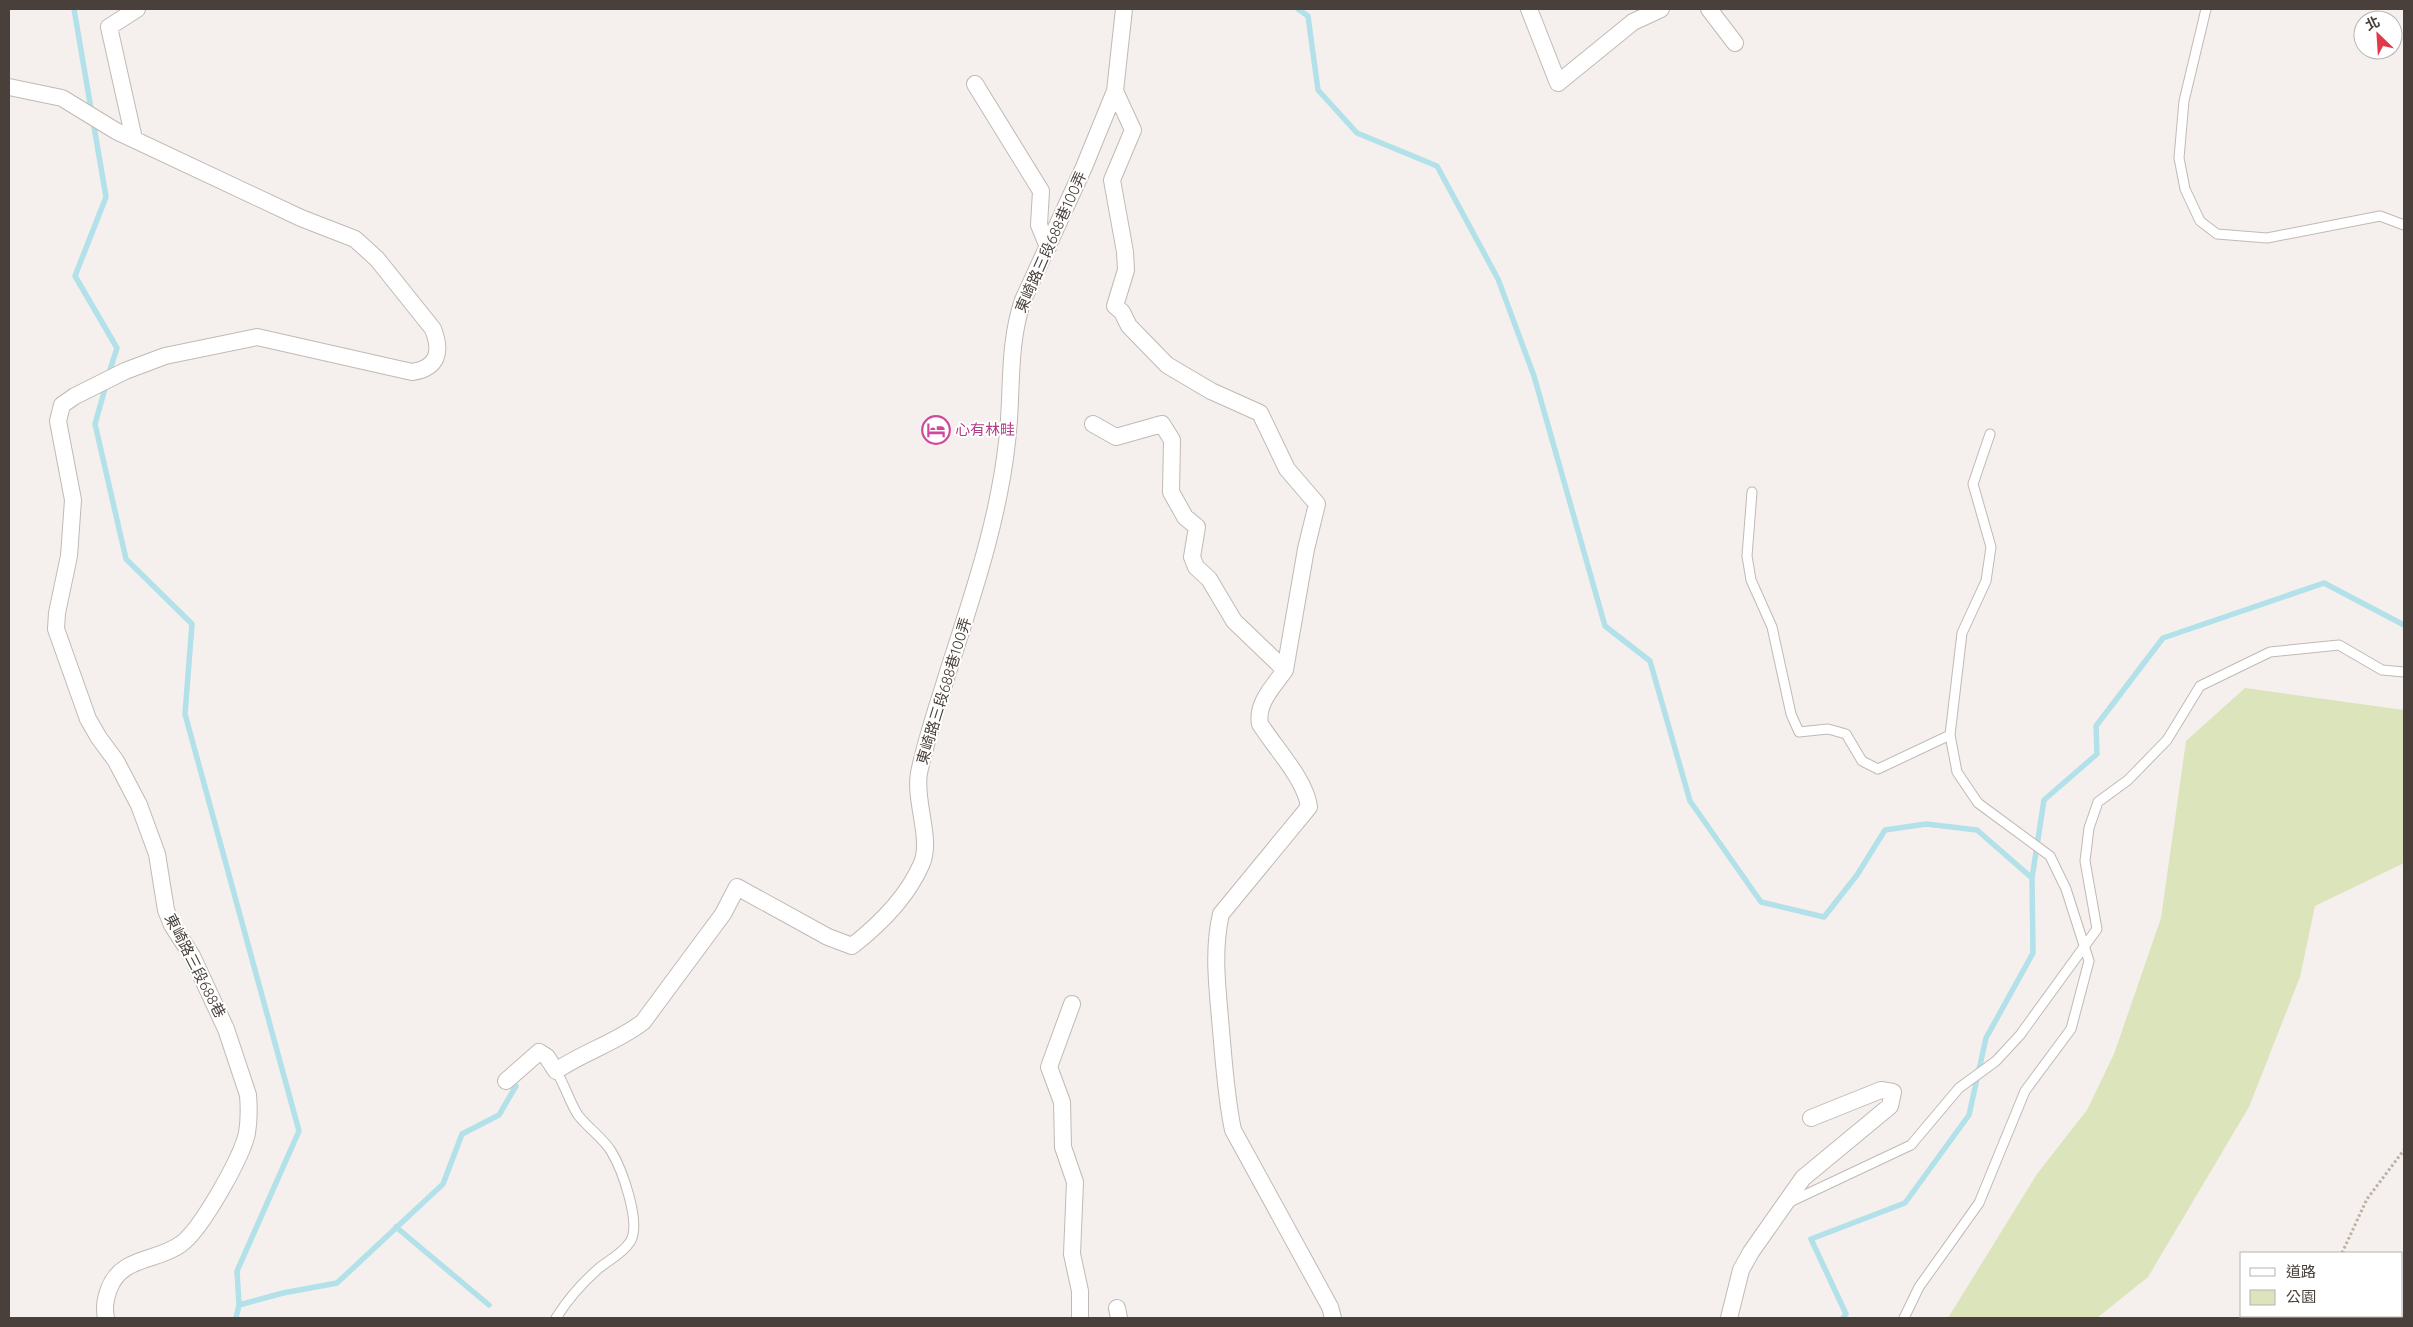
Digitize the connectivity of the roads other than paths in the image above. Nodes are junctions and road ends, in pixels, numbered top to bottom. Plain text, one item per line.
1 (137, 9) edge
2 (1124, 9) edge
3 (1529, 9) edge
4 (1661, 9) edge
5 (1709, 9) edge
6 (2206, 9) edge
7 (1736, 43) dead end
8 (975, 84) dead end
9 (9, 87) edge
10 (1115, 91) junction
11 (134, 139) junction
12 (2404, 225) edge
13 (1048, 247) junction
14 (1093, 424) dead end
15 (1990, 434) dead end
16 (1752, 492) dead end
17 (1285, 670) junction
18 (2404, 672) edge
19 (1950, 735) junction
20 (2084, 949) junction
21 (1072, 1004) dead end
22 (556, 1071) junction
23 (506, 1081) dead end
24 (1811, 1118) dead end
25 (1783, 1205) junction
26 (106, 1318) edge
27 (556, 1318) edge
28 (1080, 1318) edge
29 (1334, 1318) edge
30 (1729, 1318) edge
31 (1904, 1318) edge

1 - 11 street
2 - 10 street, 東崎路三段688巷100弄
3 - 4 street
5 - 7 street
6 - 12 lane
8 - 13 street
9 - 11 street
10 - 13 street, 東崎路三段688巷100弄
10 - 17 street
11 - 26 street, 東崎路三段688巷
13 - 22 street, 東崎路三段688巷100弄
14 - 17 street
15 - 19 lane
16 - 19 lane
17 - 29 street
18 - 20 lane
19 - 20 lane
20 - 25 lane
20 - 31 lane
21 - 28 street
22 - 23 street
22 - 27 lane
24 - 25 street
25 - 30 street

